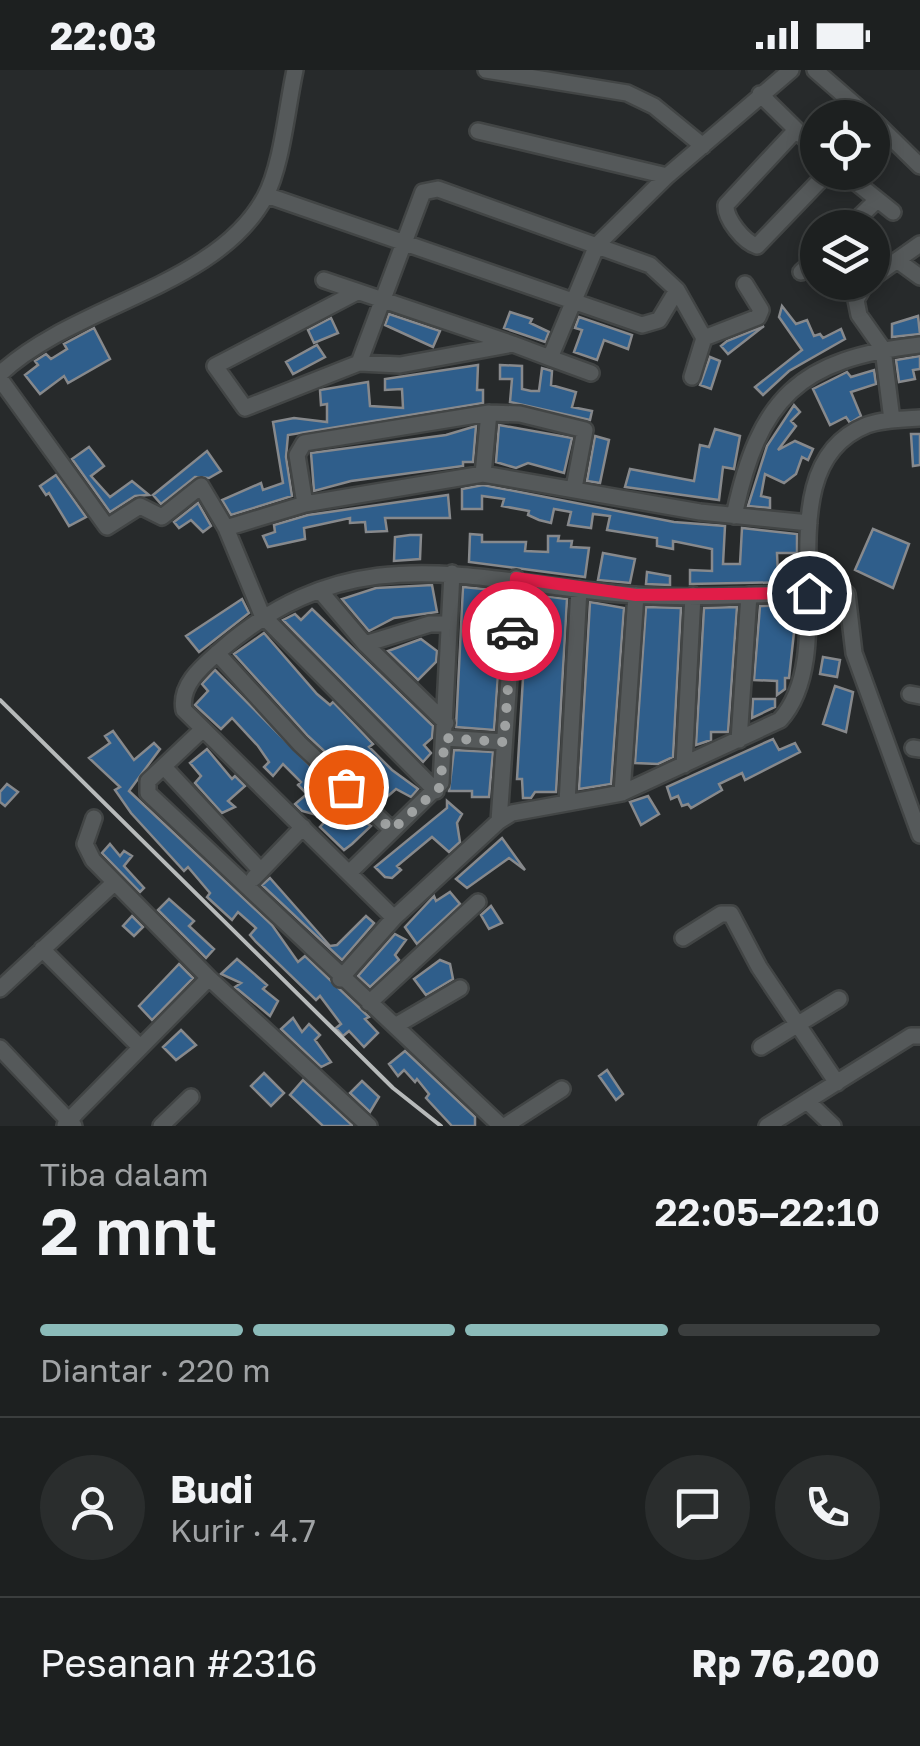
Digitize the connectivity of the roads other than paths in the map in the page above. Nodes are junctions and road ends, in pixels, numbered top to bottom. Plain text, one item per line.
1 (295, 70) edge
2 (486, 70) edge
3 (595, 70) edge
4 (792, 70) edge
5 (815, 70) edge
6 (504, 72) edge
7 (586, 88) junction
8 (760, 94) junction
9 (848, 100) edge
10 (478, 130) dead end
11 (795, 131) junction
12 (800, 135) edge
13 (890, 138) edge
14 (702, 146) junction
15 (920, 166) edge
16 (667, 176) junction
17 (811, 190) edge
18 (865, 190) edge
19 (266, 195) junction
20 (877, 200) junction
21 (867, 210) edge
22 (893, 212) dead end
23 (407, 241) junction
24 (920, 244) edge
25 (597, 245) junction
26 (898, 261) junction
27 (890, 266) edge
28 (920, 277) edge
29 (324, 280) dead end
30 (745, 284) dead end
31 (676, 290) junction
32 (357, 292) junction
33 (571, 300) junction
34 (858, 300) edge
35 (383, 301) junction
36 (704, 338) junction
37 (513, 344) junction
38 (920, 345) edge
39 (883, 349) junction
40 (550, 358) junction
41 (359, 362) junction
42 (591, 373) dead end
43 (0, 376) edge
44 (692, 377) dead end
45 (489, 414) junction
46 (920, 418) edge
47 (892, 420) junction
48 (483, 474) junction
49 (574, 488) junction
50 (306, 504) junction
51 (734, 516) junction
52 (809, 523) junction
53 (226, 528) junction
54 (452, 572) junction
55 (516, 578) junction
56 (578, 588) junction
57 (321, 592) junction
58 (809, 593) junction
59 (847, 594) dead end
60 (636, 595) junction
61 (693, 595) junction
62 (749, 595) junction
63 (262, 615) junction
64 (448, 624) junction
65 (365, 644) junction
66 (217, 654) junction
67 (202, 730) junction
68 (445, 730) junction
69 (739, 740) junction
70 (504, 742) junction
71 (684, 765) junction
72 (165, 768) junction
73 (436, 790) junction
74 (622, 792) junction
75 (567, 803) junction
76 (94, 818) dead end
77 (499, 821) junction
78 (303, 827) junction
79 (392, 830) junction
80 (920, 835) edge
81 (261, 871) junction
82 (350, 872) junction
83 (114, 883) junction
84 (244, 888) junction
85 (478, 902) dead end
86 (394, 918) junction
87 (683, 938) dead end
88 (42, 950) junction
89 (209, 978) junction
90 (340, 979) junction
91 (460, 988) dead end
92 (0, 989) edge
93 (838, 999) dead end
94 (369, 1004) junction
95 (799, 1022) junction
96 (396, 1026) junction
97 (920, 1036) edge
98 (760, 1046) dead end
99 (0, 1048) edge
100 (140, 1048) junction
101 (837, 1083) junction
102 (562, 1089) dead end
103 (191, 1096) dead end
104 (807, 1102) junction
105 (69, 1124) edge
106 (364, 1125) edge
107 (162, 1126) edge
108 (503, 1126) edge
109 (767, 1126) edge
110 (833, 1126) edge

1 - 19 street
2 - 6 street
3 - 7 street
4 - 8 street
5 - 9 street
6 - 7 street
7 - 14 street
8 - 11 street
8 - 14 street
10 - 16 street
11 - 12 street
11 - 17 street
13 - 15 street
14 - 16 street
16 - 25 street
18 - 20 street
19 - 23 street
19 - 43 street
20 - 21 street
20 - 22 street
23 - 25 street
23 - 33 street
23 - 35 street
24 - 26 street
25 - 31 street
25 - 33 street
26 - 27 street
26 - 28 street
29 - 32 street
30 - 36 street
31 - 33 street
31 - 36 street
32 - 35 street
32 - 41 street
33 - 40 street
34 - 39 street
35 - 37 street
35 - 41 street
36 - 44 street
37 - 40 street
37 - 41 street
38 - 39 street
39 - 47 street
39 - 51 street
40 - 42 street
43 - 53 street
45 - 48 street
45 - 49 street
45 - 50 street
46 - 47 street
47 - 52 street
48 - 49 street
48 - 50 street
49 - 51 street
50 - 53 street
51 - 52 street
52 - 58 street
53 - 63 street
54 - 55 street
54 - 57 street
54 - 64 street
55 - 56 street
55 - 70 street
56 - 60 street
56 - 75 street
57 - 63 street
57 - 65 street
58 - 62 street
58 - 69 street
59 - 80 street
60 - 61 street
60 - 74 street
61 - 62 street
61 - 71 street
62 - 69 street
63 - 66 street
63 - 73 street
64 - 65 street
64 - 68 street
65 - 68 street
66 - 67 street
66 - 79 street
67 - 72 street
67 - 78 street
68 - 70 street
68 - 73 street
69 - 71 street
70 - 77 street
71 - 74 street
72 - 81 street
72 - 84 street
73 - 79 street
74 - 75 street
75 - 77 street
76 - 83 street
77 - 86 street
78 - 81 street
78 - 82 street
79 - 82 street
81 - 84 street
82 - 86 street
83 - 88 street
83 - 89 street
84 - 90 street
85 - 94 street
86 - 90 street
87 - 95 street
88 - 92 street
88 - 100 street
89 - 100 street
89 - 106 street
90 - 94 street
91 - 96 street
93 - 95 street
94 - 96 street
95 - 98 street
95 - 101 street
96 - 108 street
97 - 101 street
99 - 105 street
100 - 105 street
101 - 104 street
102 - 108 street
103 - 107 street
104 - 109 street
104 - 110 street

